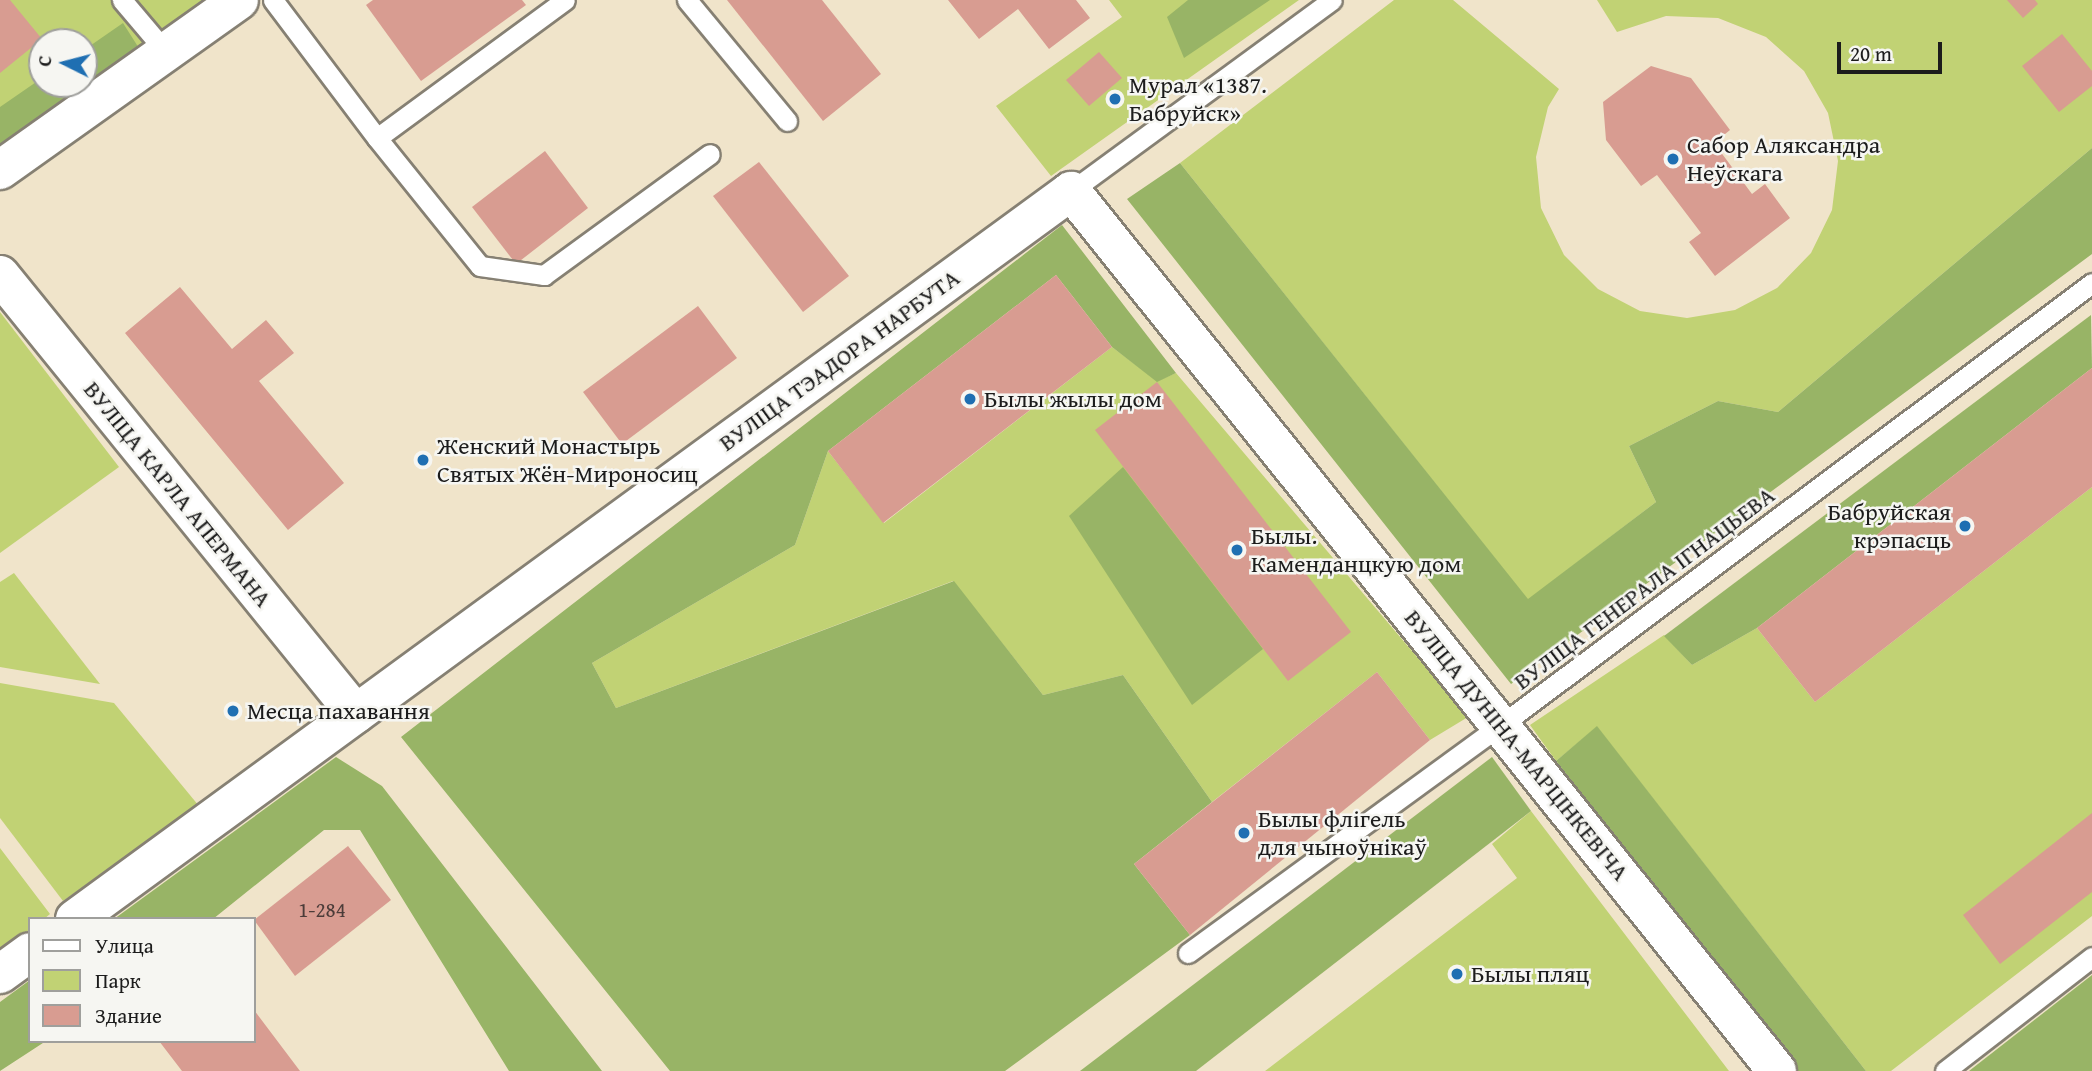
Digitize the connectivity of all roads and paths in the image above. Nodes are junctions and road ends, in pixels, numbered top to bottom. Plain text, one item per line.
1 (122, 0) edge
2 (239, 0) edge
3 (273, 0) edge
4 (565, 0) edge
5 (687, 0) edge
6 (1332, 0) edge
7 (166, 52) junction
8 (787, 121) dead end
9 (377, 138) junction
10 (710, 154) dead end
11 (0, 170) edge
12 (1071, 191) junction
13 (0, 275) edge
14 (2092, 283) edge
15 (356, 713) junction
16 (1501, 725) junction
17 (78, 917) edge
18 (28, 953) edge
19 (1188, 953) dead end
20 (2092, 957) edge
21 (0, 974) edge
22 (1777, 1071) edge
23 (1945, 1071) edge

1 - 7 lane
2 - 7 street
3 - 9 lane
4 - 9 lane
5 - 8 lane
6 - 12 lane, ВУЛІЦА ТЭАДОРА НАРБУТА
7 - 11 street
9 - 10 lane
12 - 15 street, ВУЛІЦА ТЭАДОРА НАРБУТА
12 - 16 street, ВУЛІЦА ДУНІНА-МАРЦІНКЕВІЧА
13 - 15 street, ВУЛІЦА КАРЛА АПЕРМАНА
14 - 16 lane, ВУЛІЦА ГЕНЕРАЛА ІГНАЦЬЕВА
15 - 17 street, ВУЛІЦА ТЭАДОРА НАРБУТА
16 - 19 lane, ВУЛІЦА ГЕНЕРАЛА ІГНАЦЬЕВА
16 - 22 street, ВУЛІЦА ДУНІНА-МАРЦІНКЕВІЧА
18 - 21 street
20 - 23 lane

